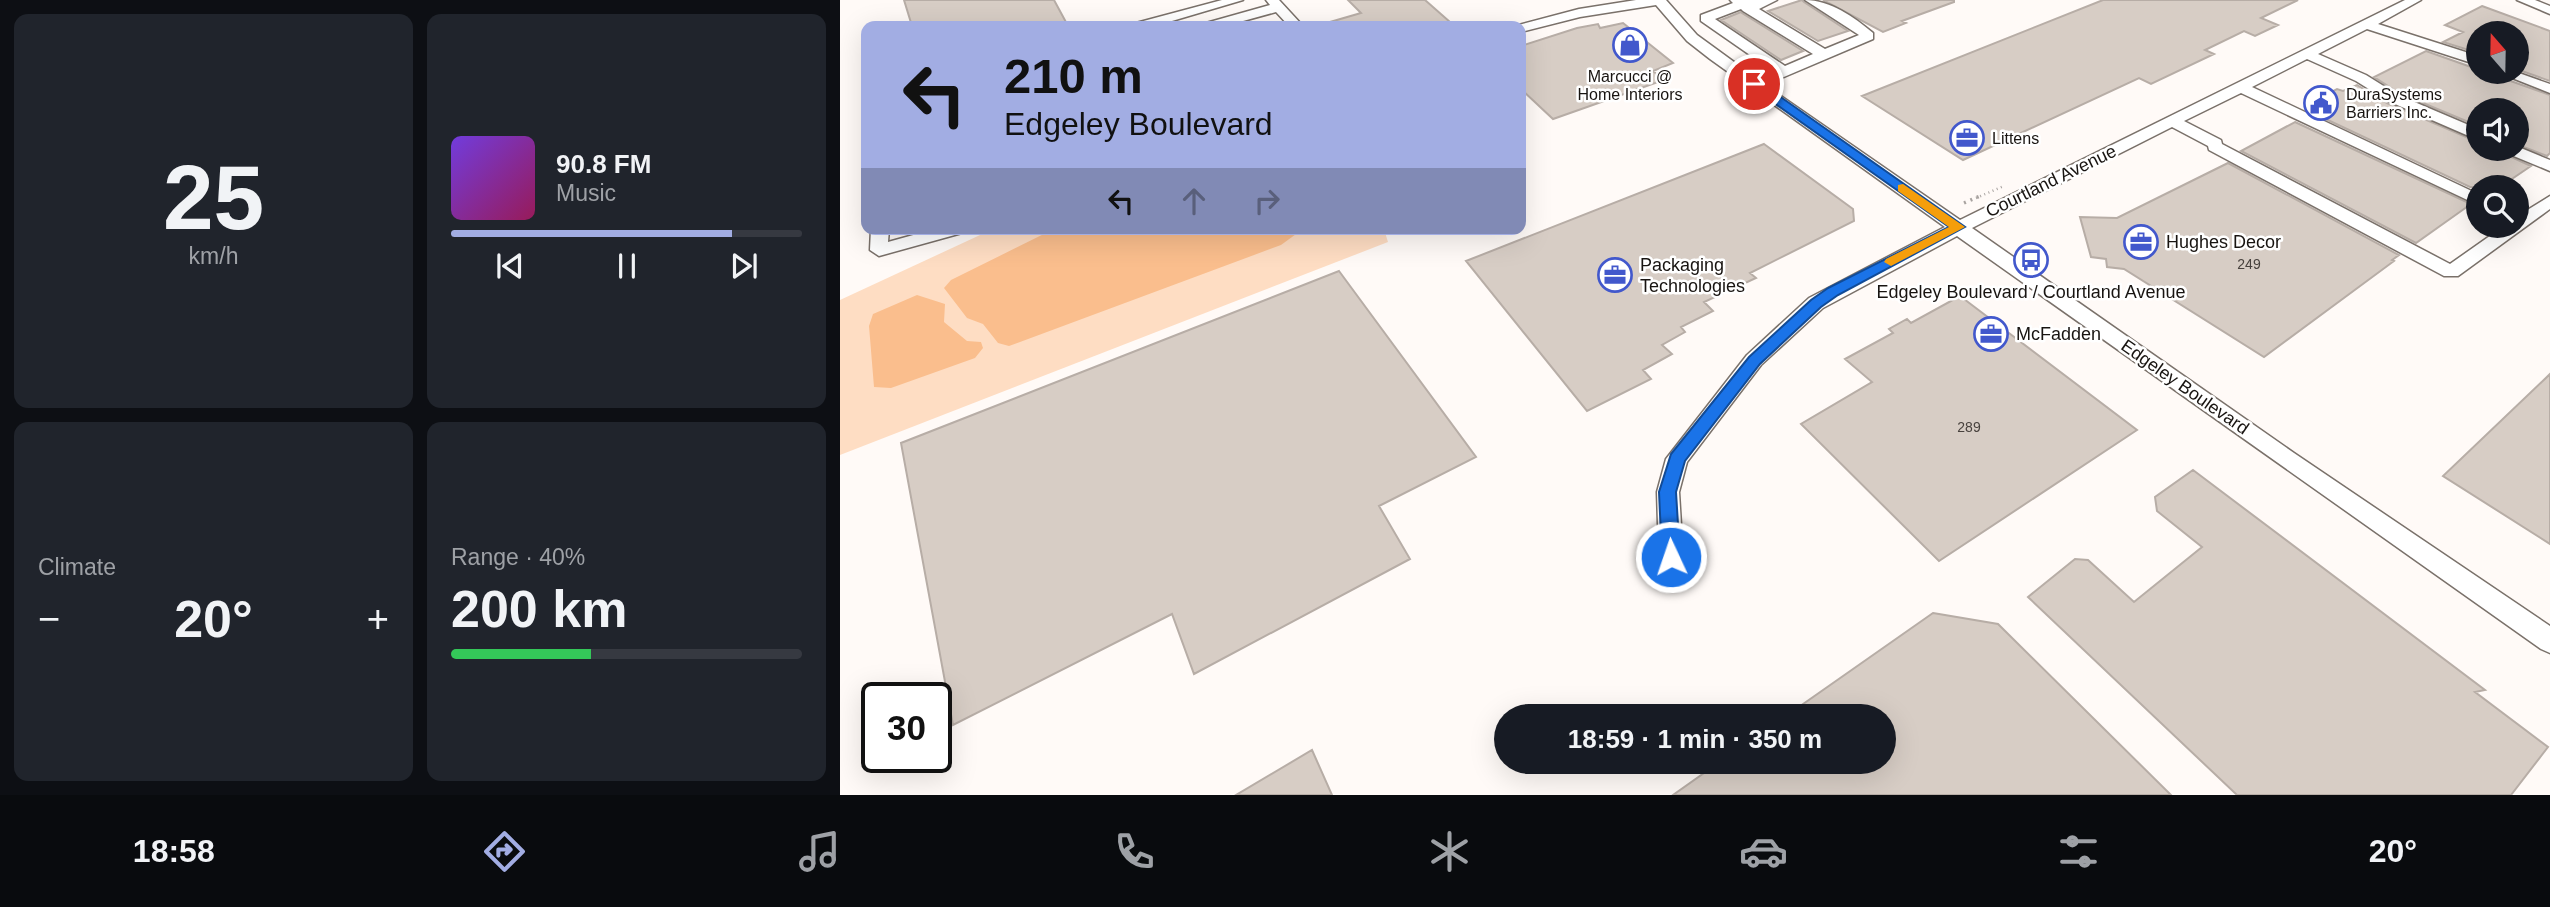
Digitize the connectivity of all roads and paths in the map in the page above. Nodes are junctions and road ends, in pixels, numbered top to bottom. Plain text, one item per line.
1 (1659, 0) edge
2 (1772, 0) edge
3 (1811, 0) edge
4 (2415, 0) edge
5 (2523, 0) edge
6 (1240, 3) edge
7 (1276, 4) edge
8 (1742, 4) edge
9 (2550, 10) edge
10 (1163, 21) edge
11 (1182, 21) edge
12 (1226, 21) edge
13 (1291, 21) edge
14 (2366, 24) junction
15 (1526, 27) edge
16 (2306, 54) junction
17 (1824, 55) junction
18 (2466, 57) edge
19 (1784, 72) junction
20 (2529, 81) edge
21 (1754, 84) junction
22 (2240, 87) junction
23 (2550, 89) edge
24 (2172, 121) junction
25 (2466, 130) edge
26 (2529, 157) edge
27 (2550, 166) edge
28 (2466, 194) edge
29 (2550, 201) edge
30 (2529, 215) edge
31 (1958, 227) junction
32 (880, 235) edge
33 (934, 235) edge
34 (2497, 238) edge
35 (1671, 557) dead end
36 (2550, 641) edge

1 - 15 street
1 - 21 street, Edgeley Boulevard
2 - 8 street
3 - 17 street
4 - 14 street, Courtland Avenue
5 - 9 street
6 - 10 street
6 - 11 street
7 - 12 street
7 - 13 street
8 - 17 street
8 - 19 street
14 - 16 street, Courtland Avenue
14 - 18 street
16 - 22 street, Courtland Avenue
16 - 25 street
17 - 19 street
19 - 21 street
20 - 23 street
21 - 31 street, Edgeley Boulevard
22 - 24 street, Courtland Avenue
22 - 28 street
24 - 31 street, Courtland Avenue
24 - 34 street
26 - 27 street
29 - 30 street
31 - 35 street, Courtland Avenue
31 - 36 street, Edgeley Boulevard
32 - 33 street

